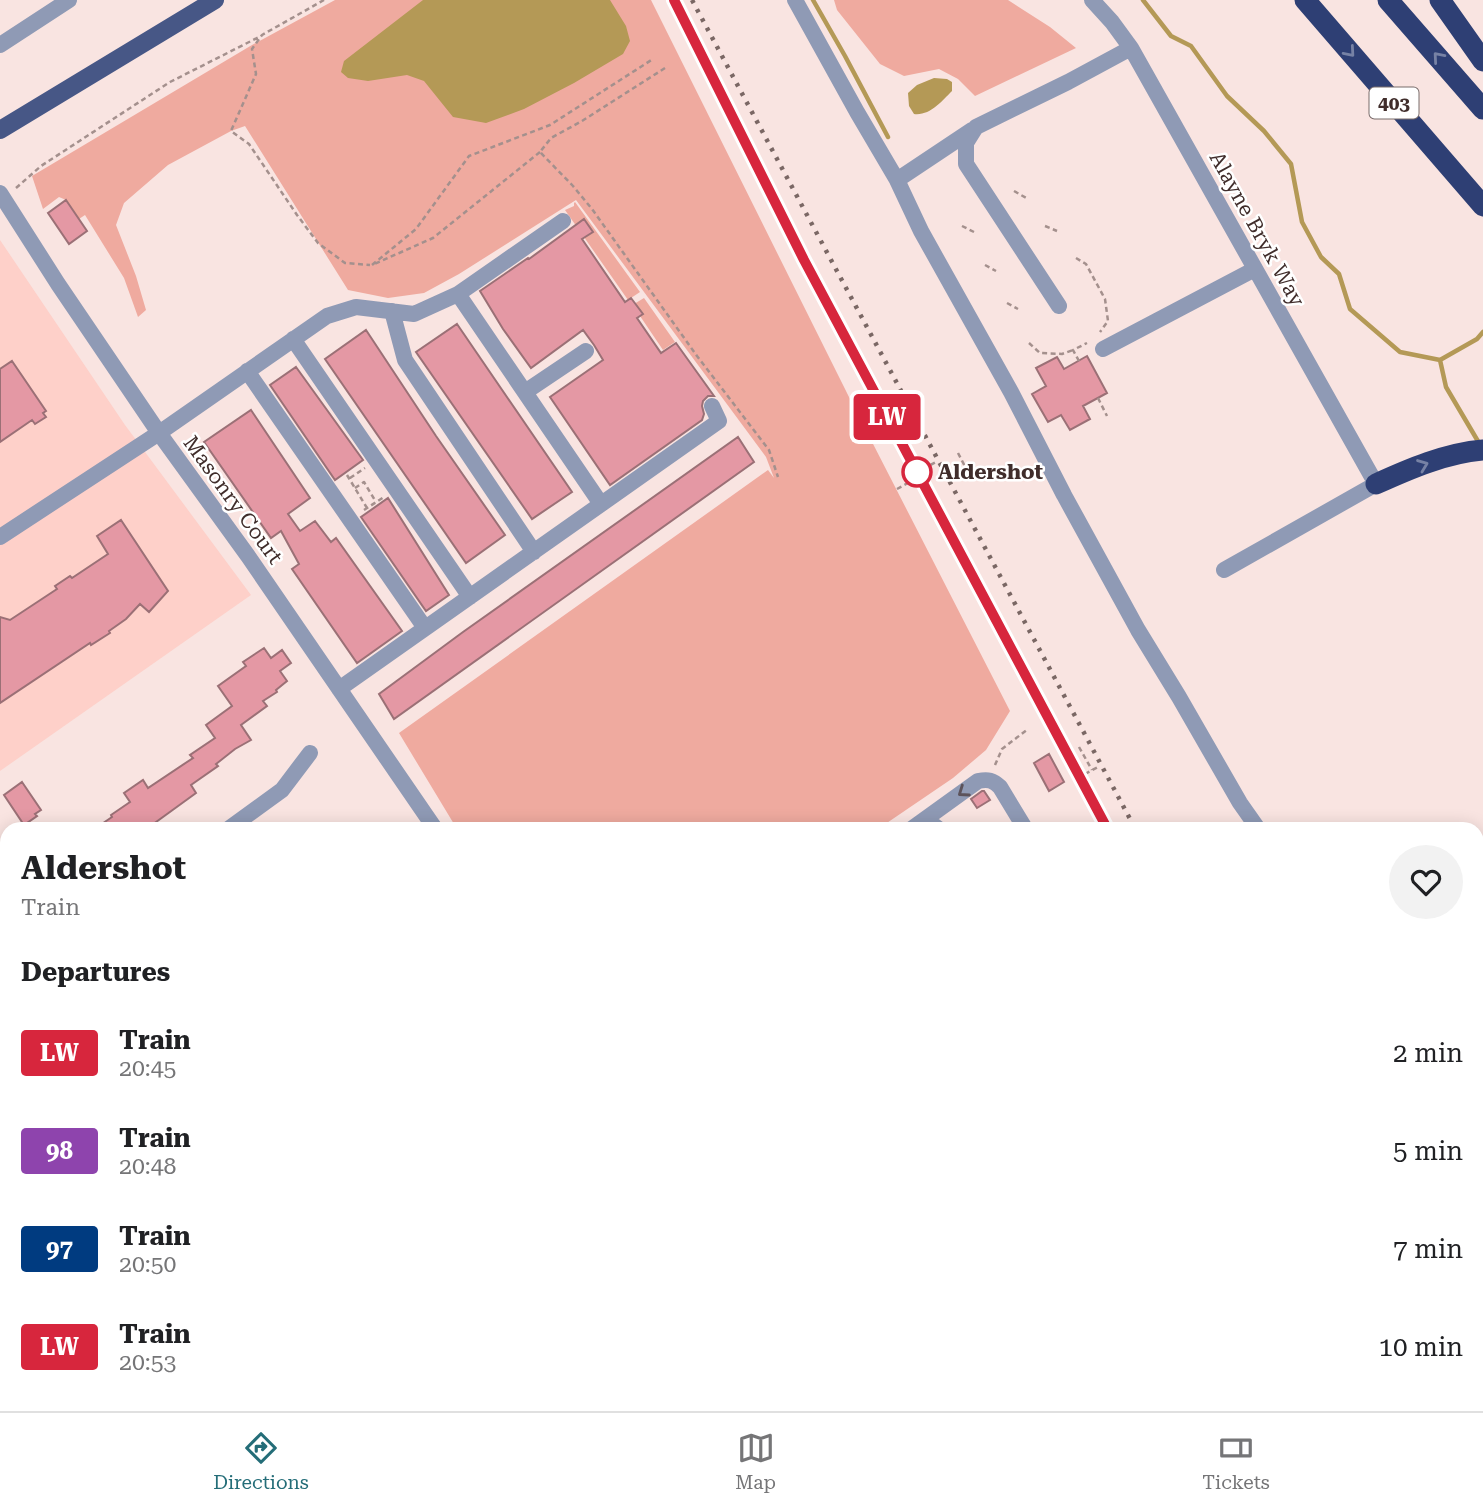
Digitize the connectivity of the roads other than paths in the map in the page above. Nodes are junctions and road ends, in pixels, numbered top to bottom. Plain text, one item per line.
1 (69, 0) edge
2 (215, 0) edge
3 (795, 0) edge
4 (1092, 0) edge
5 (1306, 0) edge
6 (1388, 0) edge
7 (1440, 0) edge
8 (0, 45) edge
9 (1131, 48) junction
10 (1483, 61) edge
11 (1483, 109) edge
12 (974, 129) junction
13 (0, 130) edge
14 (897, 180) junction
15 (8, 191) edge
16 (1483, 206) edge
17 (563, 221) dead end
18 (1255, 269) junction
19 (458, 294) junction
20 (1059, 306) dead end
21 (392, 311) junction
22 (293, 340) junction
23 (1097, 343) road end
24 (586, 351) dead end
25 (247, 371) junction
26 (525, 392) junction
27 (712, 406) dead end
28 (159, 433) junction
29 (1477, 450) edge
30 (1376, 484) junction
31 (601, 504) junction
32 (0, 537) edge
33 (534, 552) junction
34 (1224, 570) dead end
35 (470, 597) junction
36 (425, 628) junction
37 (339, 689) junction
38 (310, 753) dead end
39 (238, 822) edge
40 (430, 822) edge
41 (920, 822) edge
42 (1023, 822) edge
43 (1253, 822) edge

1 - 8 street
2 - 13 main road
3 - 14 street
4 - 9 street, Alayne Bryk Way
5 -> 16 highway, 403
11 -> 6 highway
7 - 10 highway
9 - 12 street
9 - 18 street, Alayne Bryk Way
12 - 14 street
12 - 20 street
14 - 43 street
15 - 28 street, Masonry Court
17 - 19 street
18 - 23 street
18 - 30 street, Alayne Bryk Way
19 - 21 street
19 - 26 street
21 - 22 street
21 - 33 street
22 - 25 street
22 - 35 street
24 - 26 street
25 - 28 street
25 - 36 street
26 - 31 street
27 - 31 street
28 - 32 street
28 - 37 street, Masonry Court
30 -> 29 highway
30 - 34 street
31 - 33 street
33 - 35 street
35 - 36 street
36 - 37 street
37 - 40 street, Masonry Court
38 - 39 street
42 -> 41 street

